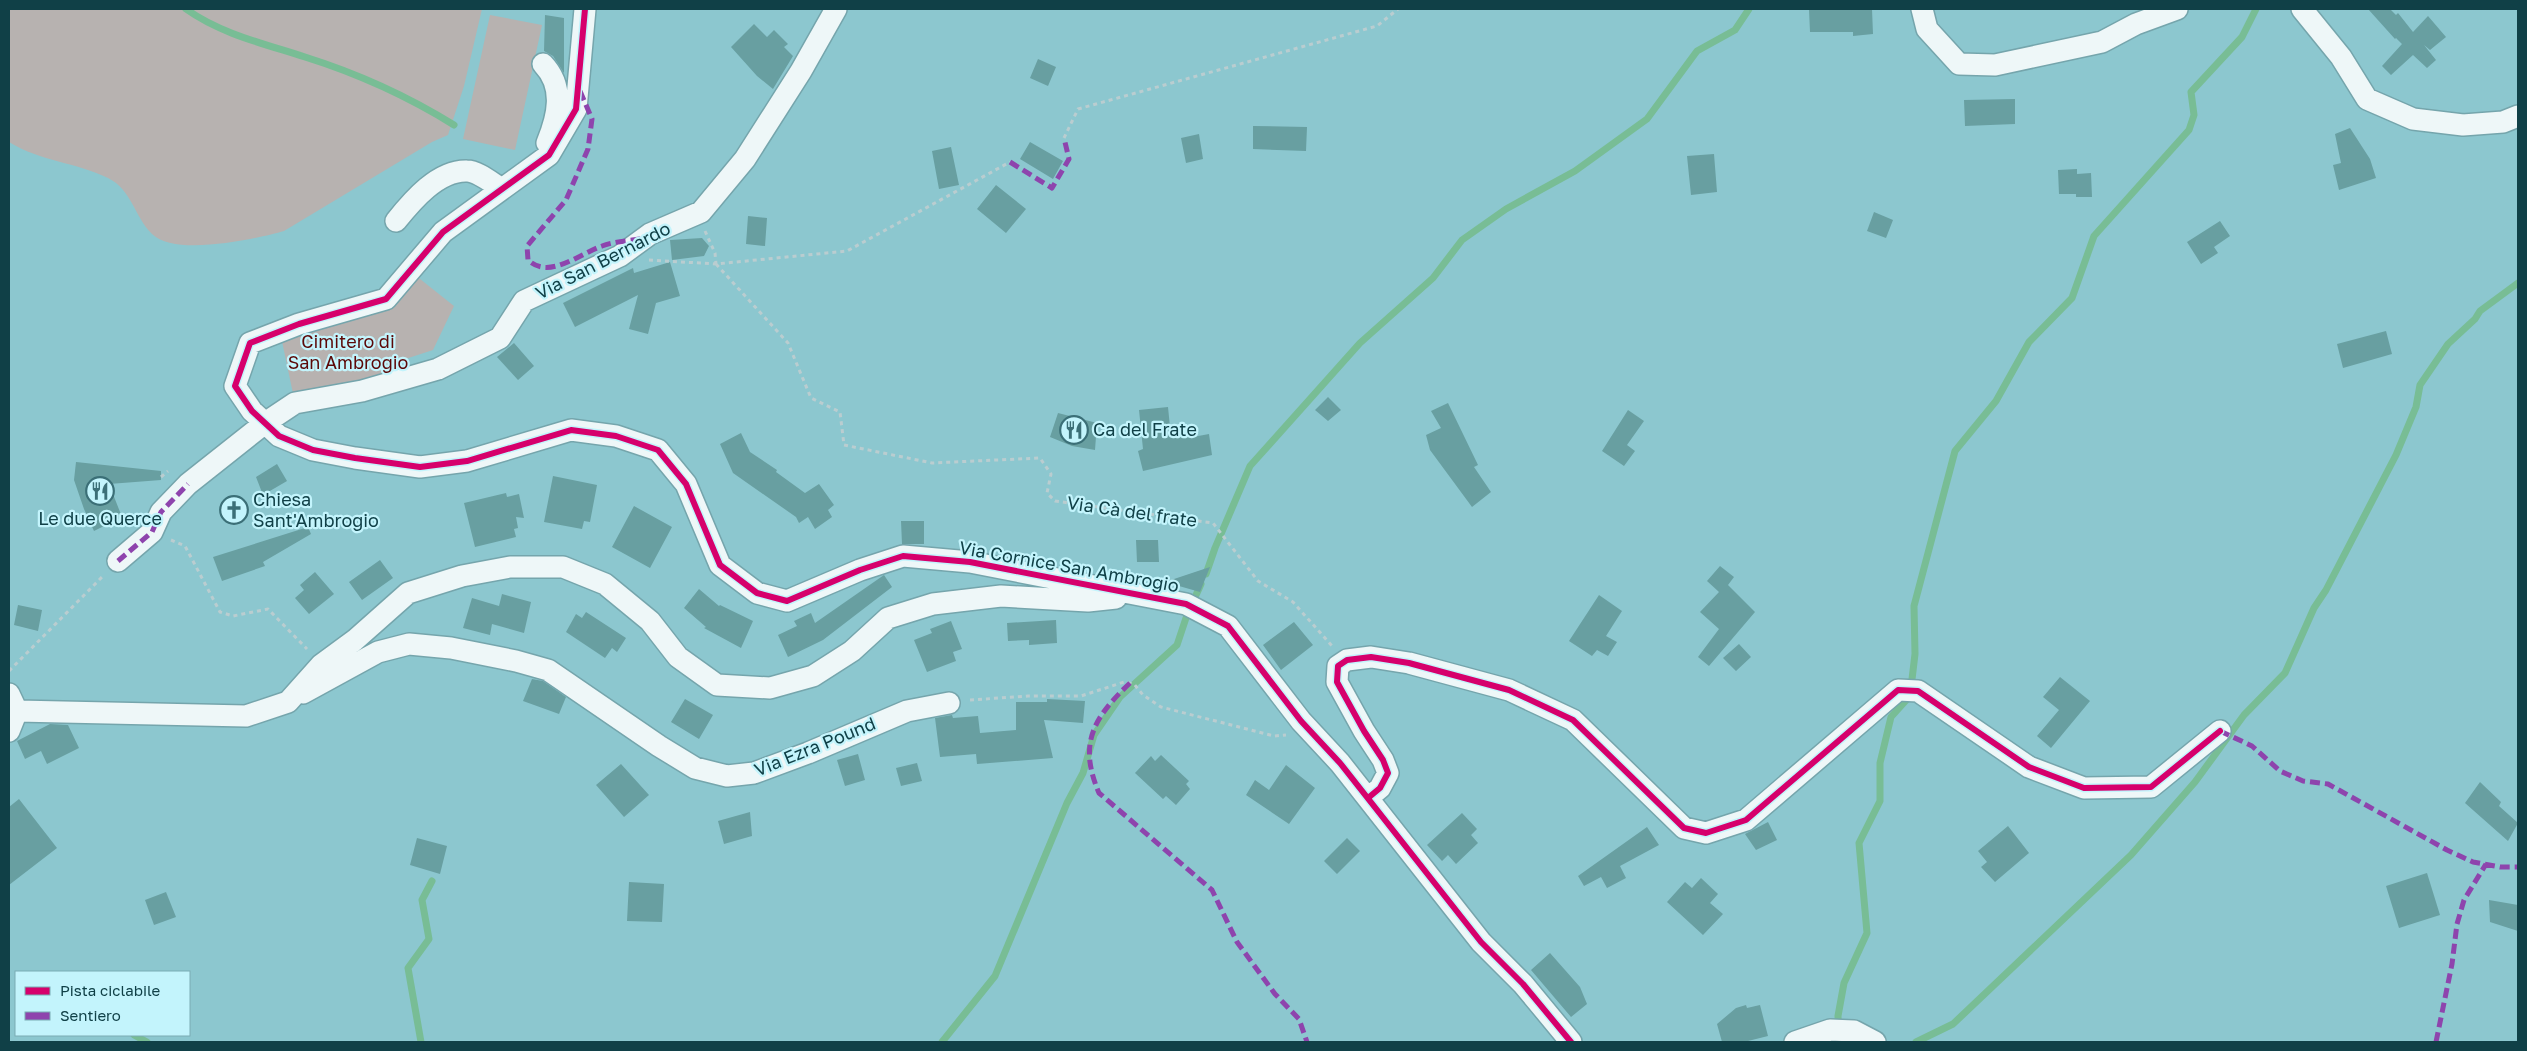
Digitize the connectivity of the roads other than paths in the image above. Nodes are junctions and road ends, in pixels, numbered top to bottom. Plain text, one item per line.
1 (585, 9) edge
2 (836, 9) edge
3 (1922, 9) edge
4 (2177, 9) edge
5 (2302, 9) edge
6 (543, 64) dead end
7 (2518, 116) edge
8 (535, 165) junction
9 (502, 189) junction
10 (396, 221) dead end
11 (265, 423) junction
12 (118, 561) road end
13 (1141, 596) junction
14 (288, 702) junction
15 (13, 703) edge
16 (949, 703) road end
17 (9, 731) edge
18 (2220, 731) dead end
19 (1368, 798) junction
20 (1571, 1042) edge
21 (1795, 1042) edge
22 (1876, 1042) edge

1 - 8 street, Via Cornice San Ambrogio
2 - 11 street, Via San Bernardo
3 - 4 street
5 - 7 street
6 - 8 street
8 - 9 street, Via Cornice San Ambrogio
9 - 10 street
9 - 11 street, Via Cornice San Ambrogio
11 - 12 street
11 - 13 street, Via Cornice San Ambrogio
13 - 14 street, Via Cornice San Ambrogio
13 - 19 street, Via Cornice San Ambrogio
14 - 15 street, Via Cornice San Ambrogio
14 - 16 street, Via Ezra Pound
15 - 17 street
18 - 19 street
19 - 20 street, Via Cornice San Ambrogio
21 - 22 street

